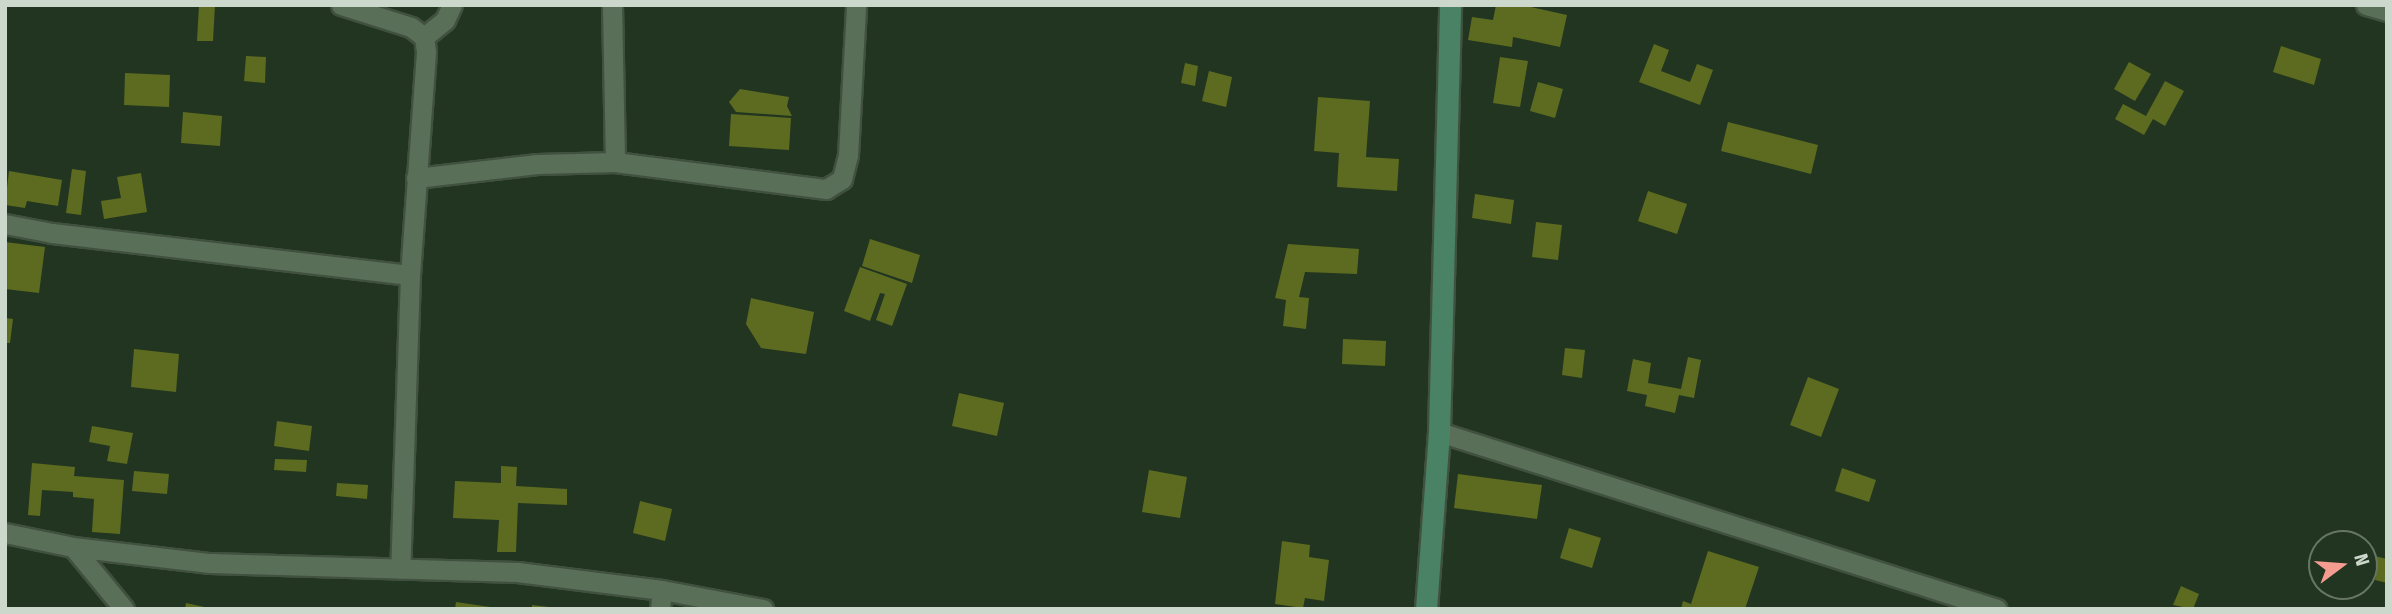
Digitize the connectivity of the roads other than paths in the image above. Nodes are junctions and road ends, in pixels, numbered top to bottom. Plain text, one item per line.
1 (341, 5) edge
2 (452, 5) edge
3 (612, 5) edge
4 (856, 5) edge
5 (1450, 5) edge
6 (2366, 5) edge
7 (2387, 11) edge
8 (424, 37) junction
9 (615, 162) junction
10 (416, 178) junction
11 (5, 224) edge
12 (410, 275) junction
13 (1439, 432) junction
14 (5, 533) edge
15 (73, 547) junction
16 (400, 569) junction
17 (661, 599) edge
18 (124, 609) edge
19 (763, 609) edge
20 (1426, 609) edge
21 (1997, 609) edge

1 - 8 street
2 - 8 street
3 - 9 street
4 - 9 street
5 - 13 street
6 - 7 street
8 - 10 street
9 - 10 street
10 - 12 street
11 - 12 street
12 - 16 street
13 - 20 street
13 - 21 street
14 - 15 street
15 - 16 street
15 - 18 street
16 - 17 street
17 - 19 street

